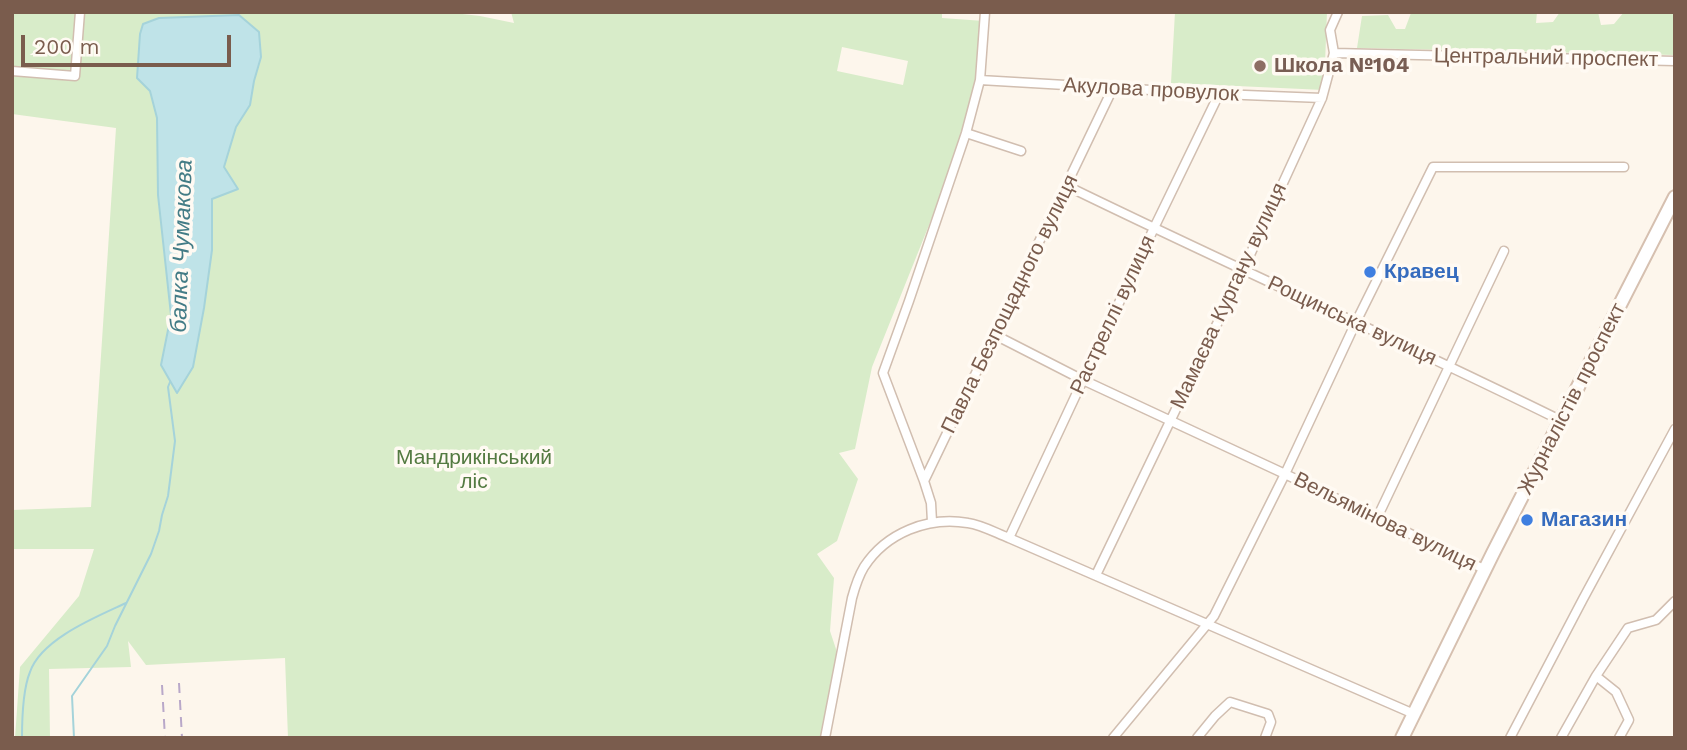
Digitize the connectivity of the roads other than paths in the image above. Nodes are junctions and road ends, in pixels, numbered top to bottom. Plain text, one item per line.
1 (80, 12) edge
2 (985, 12) edge
3 (1338, 12) edge
4 (1334, 53) junction
5 (1675, 61) edge
6 (12, 71) edge
7 (980, 80) junction
8 (1113, 88) junction
9 (1219, 94) junction
10 (1322, 98) junction
11 (966, 133) junction
12 (1021, 151) dead end
13 (1624, 167) dead end
14 (1067, 186) junction
15 (1675, 197) edge
16 (1154, 228) junction
17 (1504, 251) dead end
18 (1242, 270) junction
19 (1356, 322) junction
20 (995, 335) junction
21 (1450, 366) junction
22 (1083, 380) junction
23 (1170, 421) junction
24 (1562, 421) junction
25 (1675, 429) edge
26 (1285, 474) junction
27 (924, 481) junction
28 (1377, 518) junction
29 (932, 522) junction
30 (1009, 538) junction
31 (1486, 570) junction
32 (1096, 575) junction
33 (1675, 601) edge
34 (1207, 624) junction
35 (1596, 676) junction
36 (1414, 714) junction
37 (825, 738) edge
38 (1113, 738) edge
39 (1197, 738) edge
40 (1265, 738) edge
41 (1402, 738) edge
42 (1510, 738) edge
43 (1561, 738) edge
44 (1619, 738) edge

1 - 6 street
2 - 7 street
3 - 4 street, Мамаєва Кургану вулиця
4 - 5 street, Центральний проспект
4 - 10 street, Мамаєва Кургану вулиця
7 - 8 street, Акулова провулок
7 - 11 street
8 - 9 street, Акулова провулок
8 - 14 street, Павла Безпощадного вулиця
9 - 10 street, Акулова провулок
9 - 16 street, Растреллі вулиця
10 - 18 street, Мамаєва Кургану вулиця
11 - 12 street
11 - 27 street
13 - 19 street, Вельямінова вулиця
14 - 16 street, Рощинська вулиця
14 - 20 street, Павла Безпощадного вулиця
15 - 24 main road, Журналістів проспект
16 - 18 street, Рощинська вулиця
16 - 22 street, Растреллі вулиця
17 - 21 street
18 - 19 street, Рощинська вулиця
18 - 23 street, Мамаєва Кургану вулиця
19 - 21 street, Рощинська вулиця
19 - 26 street, Вельямінова вулиця
20 - 22 street, Вельямінова вулиця
20 - 27 street, Павла Безпощадного вулиця
21 - 24 street, Рощинська вулиця
21 - 28 street
22 - 23 street, Вельямінова вулиця
22 - 30 street, Растреллі вулиця
23 - 26 street, Вельямінова вулиця
23 - 32 street, Мамаєва Кургану вулиця
24 - 31 main road, Журналістів проспект
25 - 42 street
26 - 28 street, Вельямінова вулиця
26 - 34 street, Вельямінова вулиця
27 - 29 street
28 - 31 street, Вельямінова вулиця
29 - 30 street
29 - 37 street
30 - 32 street
31 - 36 main road, Журналістів проспект
32 - 34 street
33 - 35 street
34 - 36 street
34 - 38 street
35 - 43 street
35 - 44 street
36 - 41 main road, Журналістів проспект
39 - 40 street

